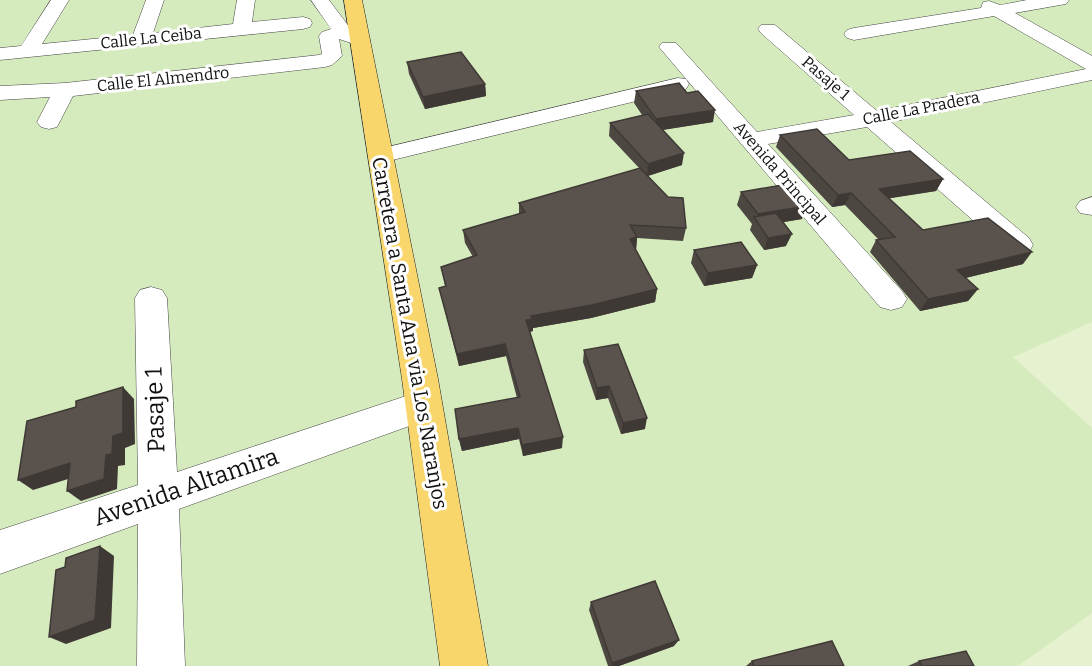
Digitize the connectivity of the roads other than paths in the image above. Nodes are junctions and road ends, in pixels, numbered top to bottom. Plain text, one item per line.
1 (60, 0) edge
2 (155, 0) edge
3 (246, 0) edge
4 (320, 0) edge
5 (353, 0) edge
6 (978, 0) edge
7 (1060, 0) edge
8 (996, 11) junction
9 (303, 22) dead end
10 (242, 29) junction
11 (768, 29) dead end
12 (854, 34) dead end
13 (351, 36) junction
14 (141, 39) junction
15 (669, 47) dead end
16 (28, 51) junction
17 (0, 54) edge
18 (1092, 64) edge
19 (1092, 74) edge
20 (697, 80) junction
21 (65, 90) junction
22 (0, 93) edge
23 (872, 119) junction
24 (49, 122) dead end
25 (750, 140) junction
26 (380, 156) junction
27 (1019, 245) edge
28 (151, 297) dead end
29 (891, 299) dead end
30 (424, 405) junction
31 (158, 497) junction
32 (0, 552) edge
33 (161, 666) edge
34 (464, 666) edge

1 - 16 street
2 - 14 street
3 - 10 street
4 - 13 street
5 - 13 main road, Carretera a Santa Ana via Los Naranjos
6 - 8 street
7 - 8 street
8 - 12 street
8 - 18 street
9 - 10 street, Calle La Ceiba
10 - 14 street, Calle La Ceiba
11 - 23 street, Pasaje 1
13 - 21 street, Calle El Almendro
13 - 26 main road, Carretera a Santa Ana via Los Naranjos
14 - 16 street, Calle La Ceiba
15 - 20 street, Avenida Principal
16 - 17 street, Calle La Ceiba
19 - 23 street, Calle La Pradera
20 - 25 street, Avenida Principal
20 - 26 street
21 - 22 street, Calle El Almendro
21 - 24 street
23 - 25 street, Calle La Pradera
23 - 27 street, Pasaje 1
25 - 29 street, Avenida Principal
26 - 30 main road, Carretera a Santa Ana via Los Naranjos
28 - 31 street, Pasaje 1
30 - 31 street, Avenida Altamira
30 - 34 main road, Carretera a Santa Ana via Los Naranjos
31 - 32 street, Avenida Altamira
31 - 33 street, Pasaje 1

